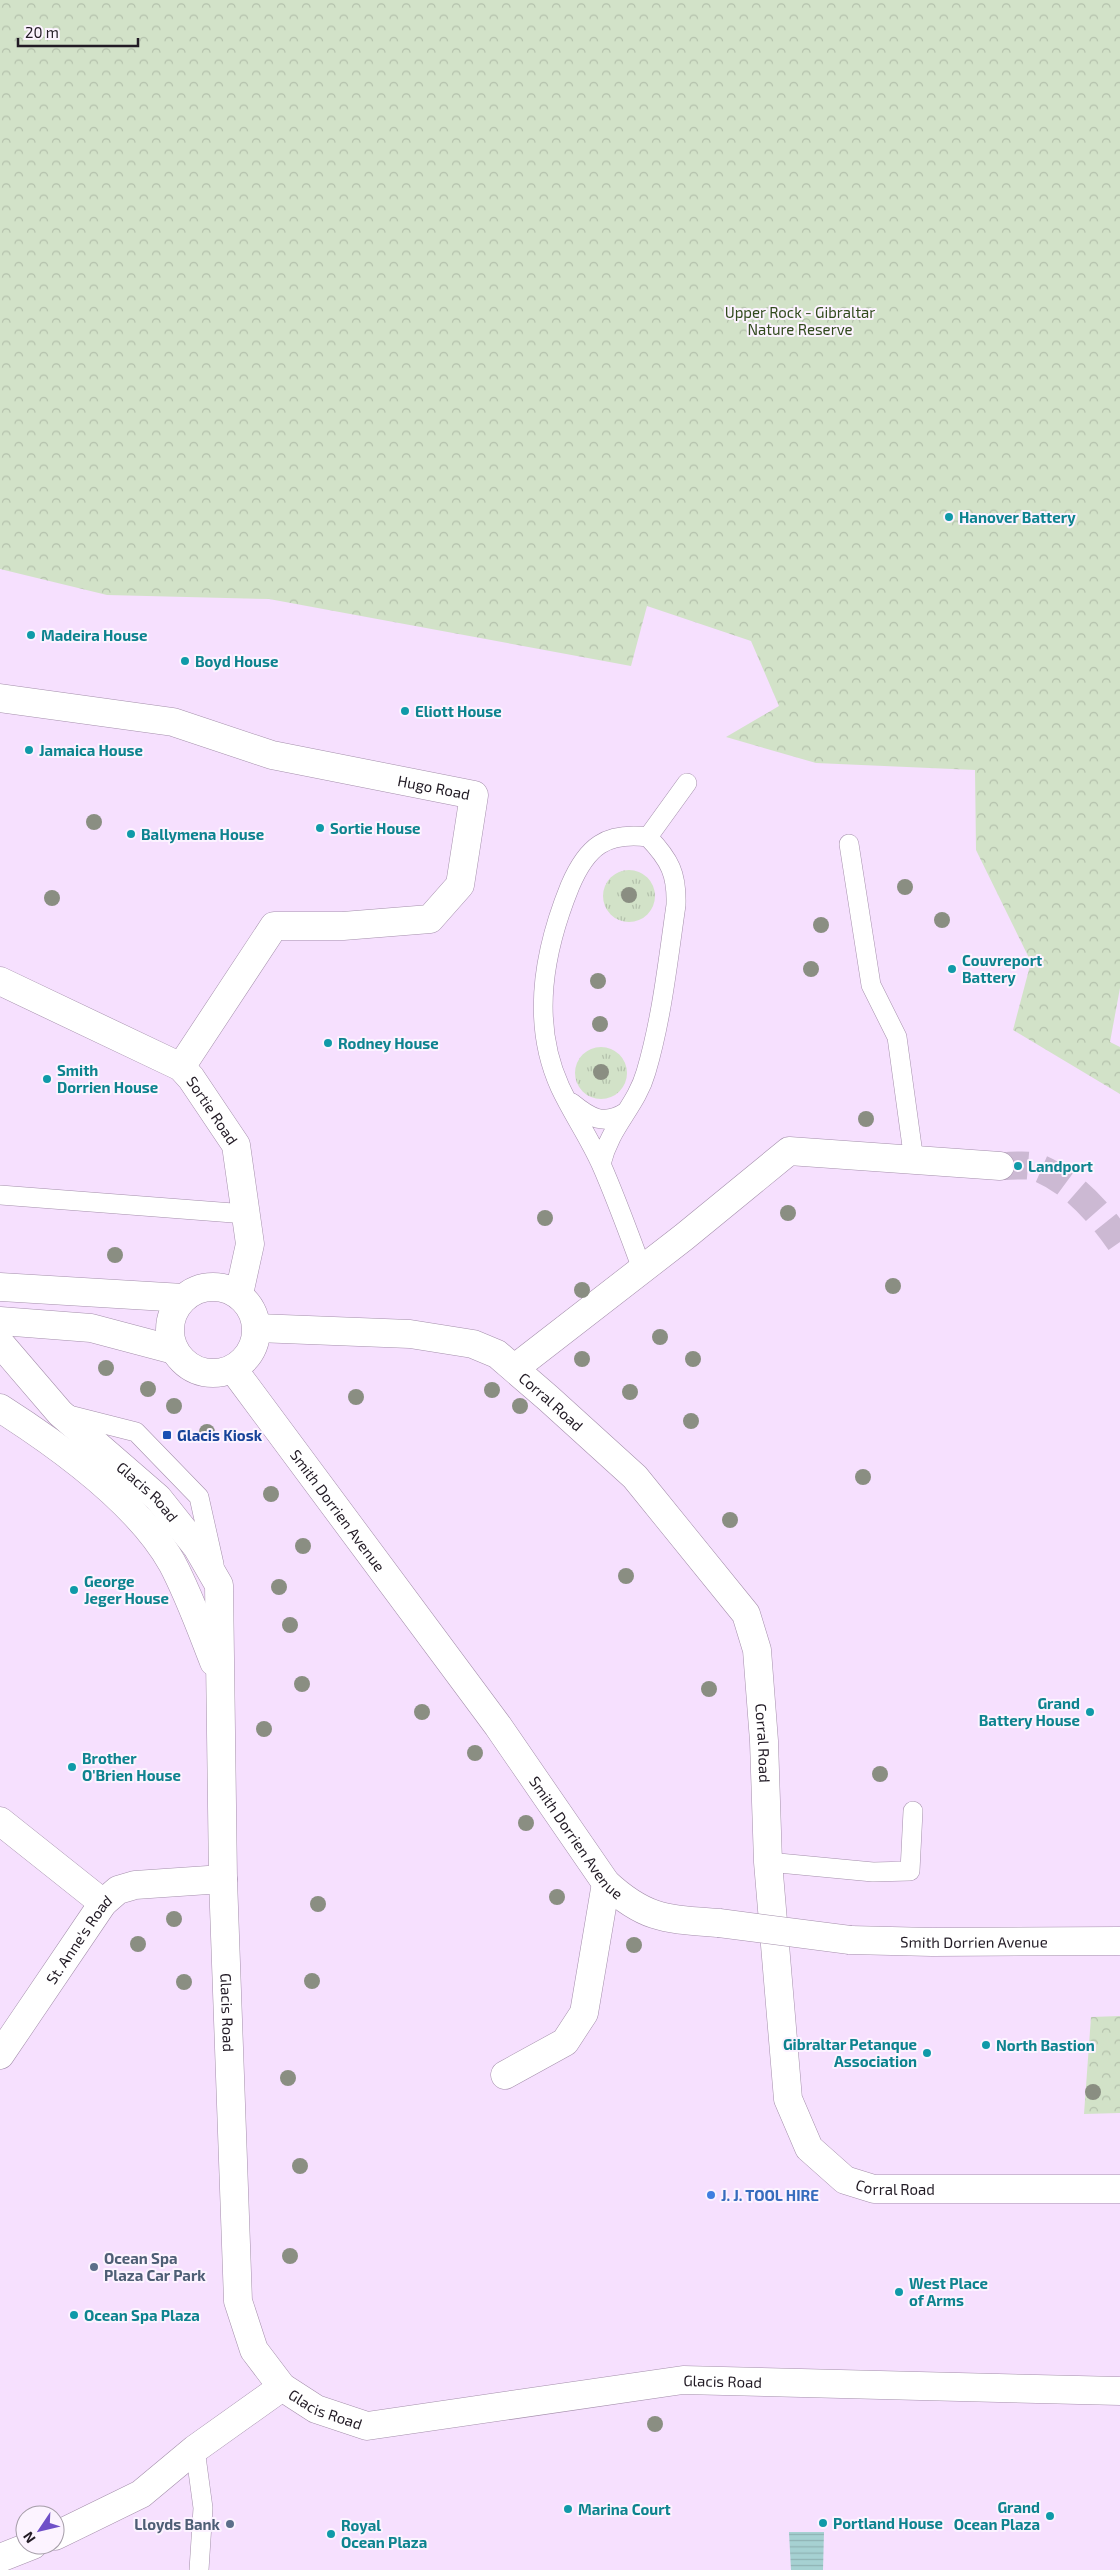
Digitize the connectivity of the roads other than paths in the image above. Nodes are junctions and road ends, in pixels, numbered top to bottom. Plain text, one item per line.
1 (0, 698) edge
2 (688, 783) dead end
3 (648, 838) junction
4 (849, 844) dead end
5 (0, 981) edge
6 (181, 1067) junction
7 (559, 1086) junction
8 (626, 1112) junction
9 (914, 1161) junction
10 (601, 1164) junction
11 (1000, 1166) tunnel mouth
12 (0, 1195) edge
13 (246, 1214) junction
14 (642, 1269) junction
15 (0, 1286) edge
16 (239, 1294) junction
17 (184, 1298) junction
18 (0, 1321) edge
19 (257, 1328) junction
20 (0, 1343) edge
21 (174, 1350) junction
22 (515, 1368) junction
23 (233, 1369) junction
24 (0, 1408) edge
25 (220, 1677) junction
26 (912, 1812) dead end
27 (0, 1821) edge
28 (768, 1862) junction
29 (223, 1879) junction
30 (606, 1883) junction
31 (103, 1903) junction
32 (1120, 1941) edge
33 (0, 2055) edge
34 (506, 2075) dead end
35 (1120, 2189) edge
36 (282, 2387) junction
37 (1120, 2391) edge
38 (195, 2449) junction
39 (65, 2531) edge
40 (15, 2552) edge
41 (0, 2558) edge
42 (199, 2570) edge

1 - 6 street, Hugo Road
2 - 3 lane
3 - 7 lane
3 - 8 lane
4 - 9 lane
5 - 6 street, Sortie Road
6 - 13 street, Sortie Road
7 - 8 lane
7 - 10 lane
8 - 10 lane
9 - 11 street
9 - 14 street
10 - 14 lane
12 - 13 lane
13 - 16 street, Sortie Road
14 - 22 street
15 - 17 street
16 - 17 street
16 - 19 street
17 - 21 street
18 - 21 street
19 - 22 street, Corral Road
19 - 23 street
20 - 25 street, Glacis Road
21 - 23 street
22 - 28 street, Corral Road
23 - 30 street, Smith Dorrien Avenue
24 - 25 street, Glacis Road
25 - 29 street, Glacis Road
26 - 28 lane
27 - 31 street
28 - 35 street, Corral Road
29 - 31 street, St. Anne's Road
29 - 36 street, Glacis Road
30 - 32 street, Smith Dorrien Avenue, bridge
30 - 34 street
31 - 33 street, St. Anne's Road
36 - 37 street, Glacis Road
36 - 38 street
38 - 39 street
38 - 42 lane
40 - 41 street

